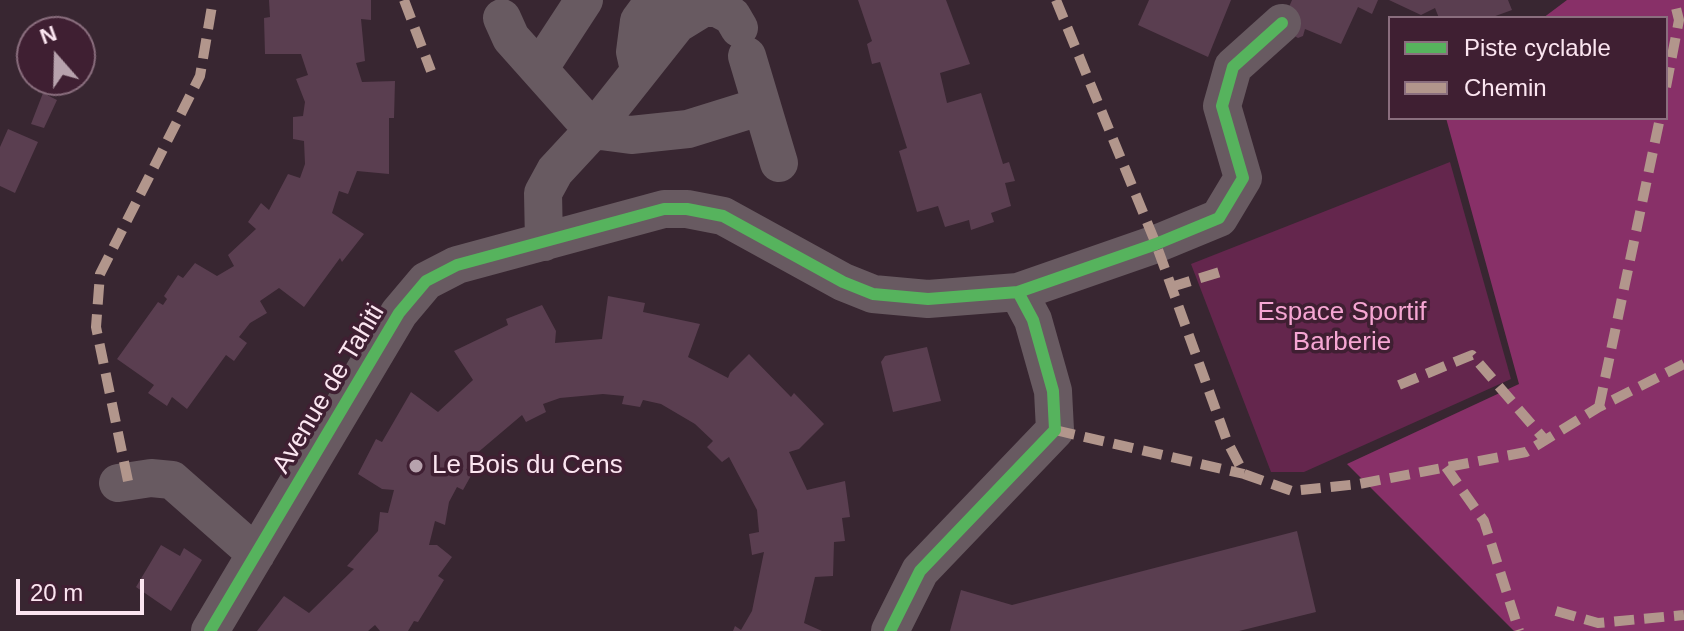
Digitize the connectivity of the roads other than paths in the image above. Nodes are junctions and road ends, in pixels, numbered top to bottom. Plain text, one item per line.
1 (584, 0) edge
2 (664, 0) edge
3 (698, 4) edge
4 (502, 18) dead end
5 (1282, 23) dead end
6 (539, 69) junction
7 (639, 70) junction
8 (762, 106) junction
9 (593, 130) junction
10 (779, 163) dead end
11 (544, 242) junction
12 (1018, 292) junction
13 (118, 483) dead end
14 (256, 554) junction
15 (210, 631) edge
16 (890, 631) edge

1 - 6 street
2 - 7 street
3 - 7 street
3 - 8 street
4 - 6 street
5 - 12 street, Avenue de Tahiti
6 - 9 street
7 - 9 street
8 - 9 street
8 - 10 street
9 - 11 street
11 - 12 street, Avenue de Tahiti
11 - 14 street, Avenue de Tahiti
12 - 16 street
13 - 14 street
14 - 15 street, Avenue de Tahiti

